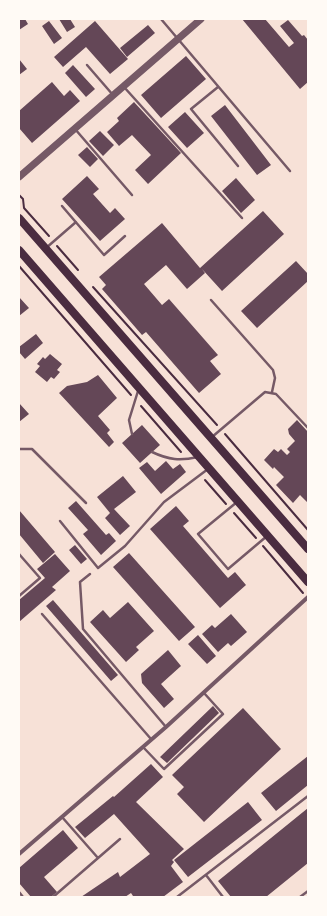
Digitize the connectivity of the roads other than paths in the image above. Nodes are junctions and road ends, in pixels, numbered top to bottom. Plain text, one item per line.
1 (161, 19) edge
2 (201, 19) edge
3 (178, 39) junction
4 (88, 65) dead end
5 (123, 86) junction
6 (218, 86) junction
7 (113, 95) junction
8 (74, 129) junction
9 (238, 166) dead end
10 (290, 171) dead end
11 (19, 177) edge
12 (132, 195) dead end
13 (62, 206) dead end
14 (19, 218) edge
15 (242, 218) dead end
16 (76, 222) junction
17 (125, 236) dead end
18 (45, 248) junction
19 (19, 250) edge
20 (211, 300) dead end
21 (140, 389) junction
22 (272, 392) junction
23 (308, 428) edge
24 (132, 434) dead end
25 (211, 438) junction
26 (19, 449) edge
27 (152, 452) dead end
28 (199, 457) junction
29 (208, 469) junction
30 (237, 501) junction
31 (86, 503) dead end
32 (60, 521) dead end
33 (267, 536) junction
34 (308, 549) edge
35 (19, 554) edge
36 (90, 574) dead end
37 (308, 582) edge
38 (19, 596) edge
39 (308, 598) edge
40 (42, 614) dead end
41 (203, 693) junction
42 (166, 727) junction
43 (151, 739) junction
44 (143, 746) junction
45 (308, 796) edge
46 (62, 817) junction
47 (120, 839) dead end
48 (19, 854) edge
49 (98, 858) junction
50 (206, 875) junction
51 (308, 891) edge
52 (19, 892) edge
53 (23, 897) edge
54 (52, 897) edge
55 (176, 897) edge
56 (223, 897) edge
57 (300, 897) edge

1 - 3 lane
2 - 3 street
3 - 5 street
3 - 6 lane
4 - 7 lane
5 - 7 street
5 - 15 lane
6 - 9 lane
6 - 10 lane
7 - 8 street
8 - 11 street
8 - 12 lane
13 - 16 lane
14 - 18 main road
16 - 17 lane
16 - 18 lane
18 - 25 main road
19 - 21 main road
20 - 22 lane
21 - 24 lane
21 - 28 main road
22 - 23 lane
22 - 25 lane
25 - 34 main road
26 - 31 lane
27 - 28 lane
28 - 29 main road
29 - 30 main road
29 - 32 lane
30 - 33 main road
30 - 33 lane
33 - 37 main road
35 - 38 lane
36 - 42 lane
39 - 41 street
40 - 43 lane
41 - 42 street
41 - 44 lane
42 - 43 street
43 - 44 street
44 - 46 street
45 - 50 lane
46 - 48 street
46 - 49 lane
47 - 49 lane
49 - 54 lane
50 - 55 lane
50 - 56 lane
51 - 57 lane
52 - 53 lane

